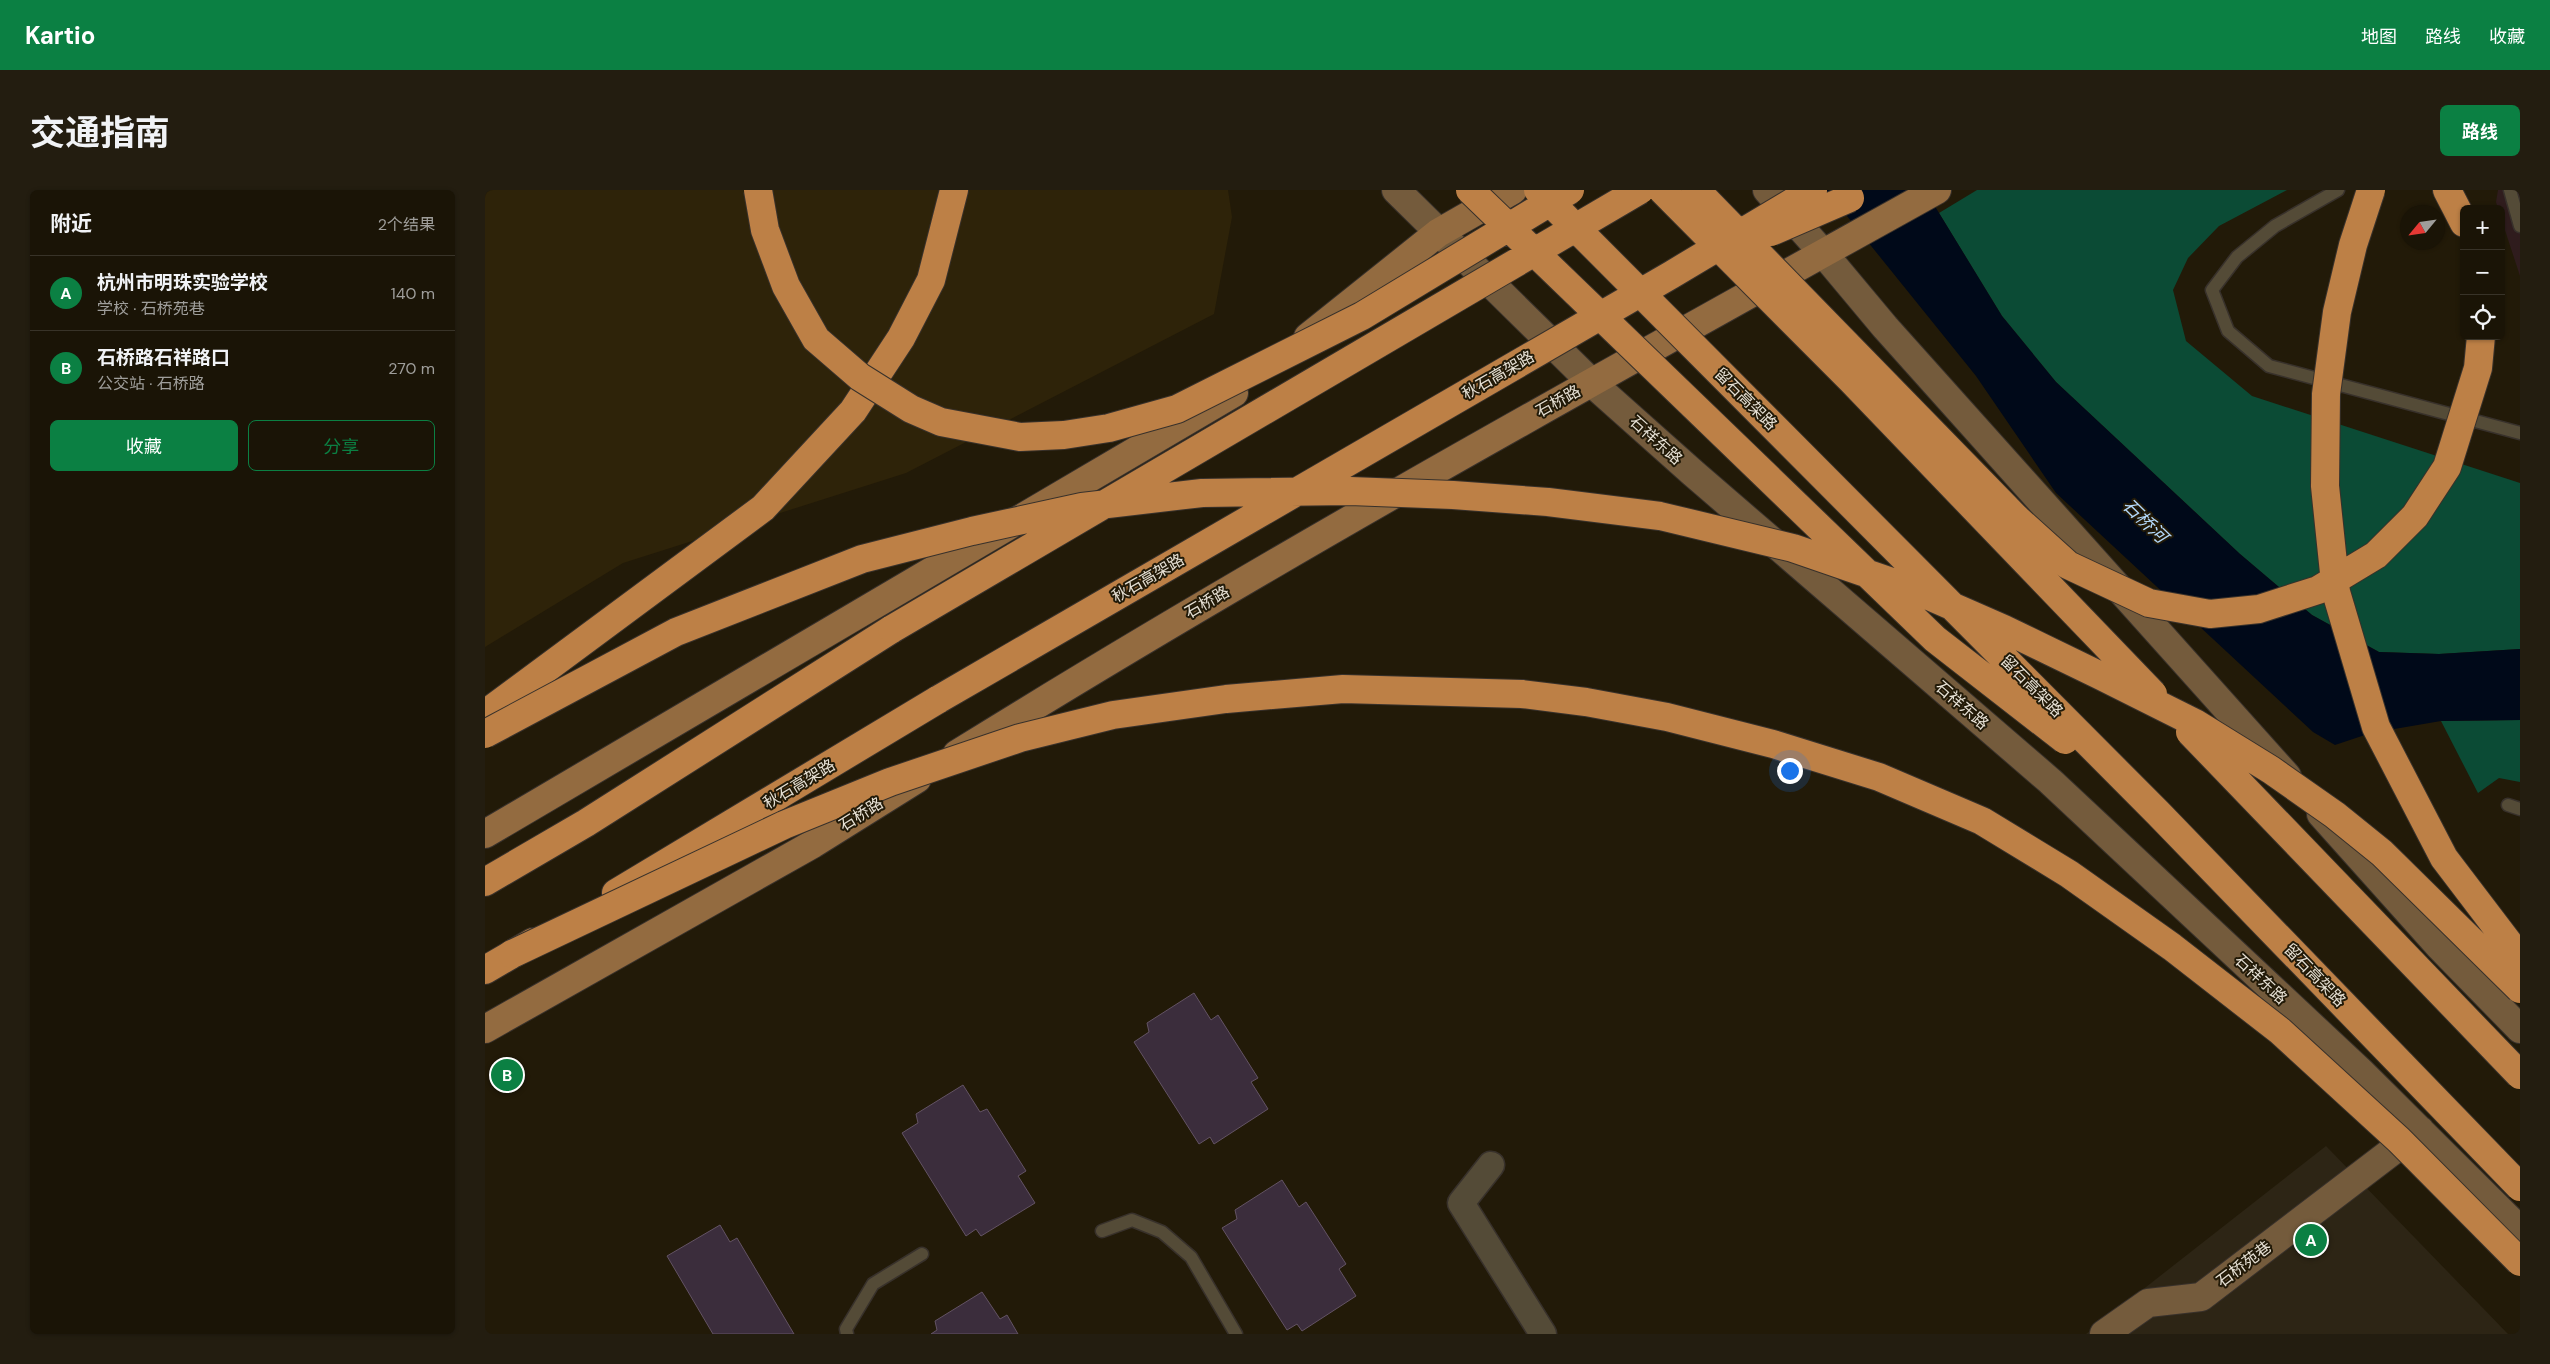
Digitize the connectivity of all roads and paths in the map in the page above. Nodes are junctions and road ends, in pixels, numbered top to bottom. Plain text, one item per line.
1 (758, 190) edge
2 (954, 190) edge
3 (1397, 190) edge
4 (1471, 190) edge
5 (1513, 190) edge
6 (1538, 190) edge
7 (1570, 190) edge
8 (1640, 190) edge
9 (1662, 190) edge
10 (1696, 190) edge
11 (1767, 190) edge
12 (1813, 190) edge
13 (1864, 190) edge
14 (1937, 190) edge
15 (2337, 190) edge
16 (2371, 190) edge
17 (2447, 190) edge
18 (2510, 190) edge
19 (2460, 215) edge
20 (2520, 226) edge
21 (1438, 233) junction
22 (1824, 254) junction
23 (1671, 275) junction
24 (2481, 340) edge
25 (1592, 383) junction
26 (2520, 433) edge
27 (485, 714) edge
28 (485, 734) edge
29 (2158, 813) junction
30 (485, 834) edge
31 (485, 882) edge
32 (512, 954) junction
33 (2520, 958) edge
34 (485, 970) edge
35 (2520, 989) edge
36 (485, 1029) edge
37 (2520, 1029) edge
38 (2520, 1075) edge
39 (2420, 1130) junction
40 (1491, 1165) dead end
41 (2520, 1187) edge
42 (2520, 1230) edge
43 (1102, 1231) dead end
44 (922, 1254) dead end
45 (2520, 1262) edge
46 (847, 1334) edge
47 (1236, 1334) edge
48 (1543, 1334) edge
49 (2104, 1334) edge

1 - 7 highway, bridge
2 - 27 highway
3 - 21 main road, 石祥东路
4 - 29 highway, bridge
5 - 21 main road
6 - 29 highway, 留石高架路, bridge
8 - 31 highway, bridge
9 - 38 highway, bridge
10 - 24 highway, bridge
11 - 22 main road
12 - 23 highway, 秋石高架路, bridge
13 - 23 highway, bridge
14 - 22 main road, 石桥路
15 - 26 lane
16 - 33 highway, bridge
17 - 19 highway
18 - 20 lane
21 - 25 main road, 石祥东路
21 - 30 main road
22 - 25 main road, 石桥路
22 - 37 main road
23 - 32 highway, 秋石高架路, bridge
25 - 36 main road, 石桥路
25 - 39 main road, 石祥东路
28 - 35 highway, bridge
29 - 41 highway, 留石高架路, bridge
32 - 34 highway, 秋石高架路
32 - 45 highway, bridge
39 - 42 main road, 石祥东路
39 - 49 main road, 石桥苑巷
40 - 48 street
43 - 47 lane
44 - 46 lane

